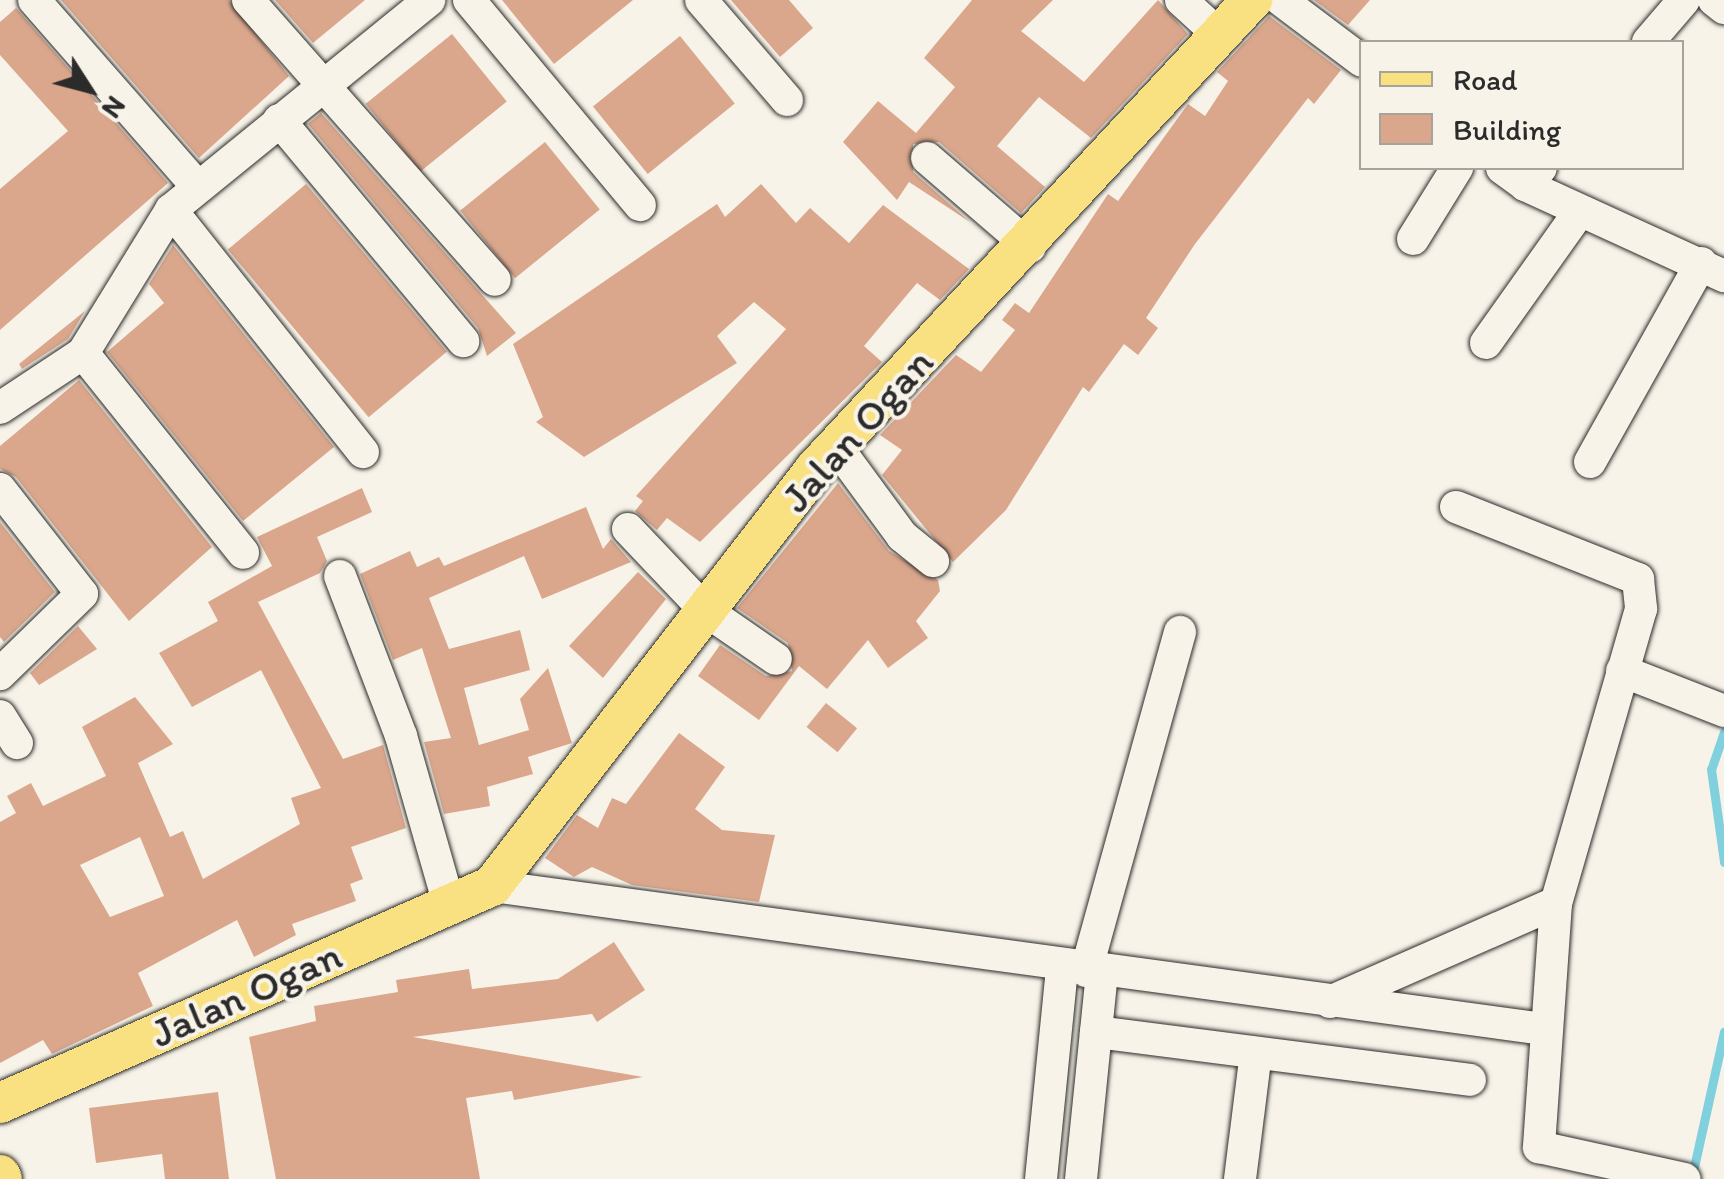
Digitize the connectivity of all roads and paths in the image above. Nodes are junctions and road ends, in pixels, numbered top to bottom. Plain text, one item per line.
1 (34, 0) edge
2 (248, 0) edge
3 (428, 0) edge
4 (468, 0) edge
5 (701, 0) edge
6 (1181, 0) edge
7 (1252, 0) edge
8 (1281, 0) edge
9 (1684, 0) edge
10 (1714, 0) edge
11 (1724, 8) edge
12 (1218, 34) junction
13 (1650, 40) edge
14 (1359, 59) edge
15 (324, 82) junction
16 (787, 100) dead end
17 (279, 120) junction
18 (927, 158) dead end
19 (1456, 170) edge
20 (1523, 173) edge
21 (197, 186) junction
22 (640, 204) dead end
23 (171, 210) junction
24 (1580, 212) junction
25 (1412, 240) dead end
26 (1030, 247) junction
27 (1712, 270) edge
28 (495, 280) dead end
29 (463, 341) dead end
30 (1486, 343) dead end
31 (83, 353) junction
32 (4, 395) edge
33 (836, 446) junction
34 (363, 452) dead end
35 (1590, 462) dead end
36 (0, 489) edge
37 (1456, 507) dead end
38 (628, 529) dead end
39 (243, 553) dead end
40 (933, 561) dead end
41 (340, 576) dead end
42 (705, 610) junction
43 (1180, 632) dead end
44 (776, 660) dead end
45 (1622, 671) junction
46 (0, 674) edge
47 (1716, 709) edge
48 (492, 886) junction
49 (1556, 904) junction
50 (449, 905) junction
51 (1083, 971) junction
52 (1330, 1002) junction
53 (1544, 1029) junction
54 (1096, 1032) junction
55 (1256, 1053) junction
56 (1470, 1080) dead end
57 (0, 1103) edge
58 (1537, 1163) edge
59 (1669, 1178) edge
60 (1041, 1179) edge
61 (1081, 1179) edge
62 (1240, 1179) edge

1 - 21 street
2 - 15 street
3 - 15 street
4 - 22 street
5 - 16 street
6 - 12 street
7 - 12 main road, Jalan Ogan
8 - 14 street
9 - 13 street
10 - 11 street
12 - 26 main road, Jalan Ogan
15 - 17 street
15 - 28 street
17 - 21 street
17 - 29 street
18 - 26 street
19 - 25 street
20 - 24 street
21 - 23 street
23 - 31 street
23 - 34 street
24 - 27 street
24 - 30 street
26 - 33 main road, Jalan Ogan
27 - 35 street
31 - 32 street
31 - 39 street
33 - 40 street
33 - 42 main road, Jalan Ogan
36 - 46 street
37 - 45 street
38 - 42 street
41 - 50 street
42 - 44 street
42 - 48 main road, Jalan Ogan
43 - 51 street
45 - 47 street
45 - 49 street
48 - 50 main road, Jalan Ogan
48 - 51 street
49 - 52 street
49 - 53 street
50 - 57 main road, Jalan Ogan
51 - 52 street
51 - 54 street
51 - 60 street
52 - 53 street
53 - 58 street
54 - 55 street
54 - 61 street
55 - 56 street
55 - 62 street
58 - 59 street

